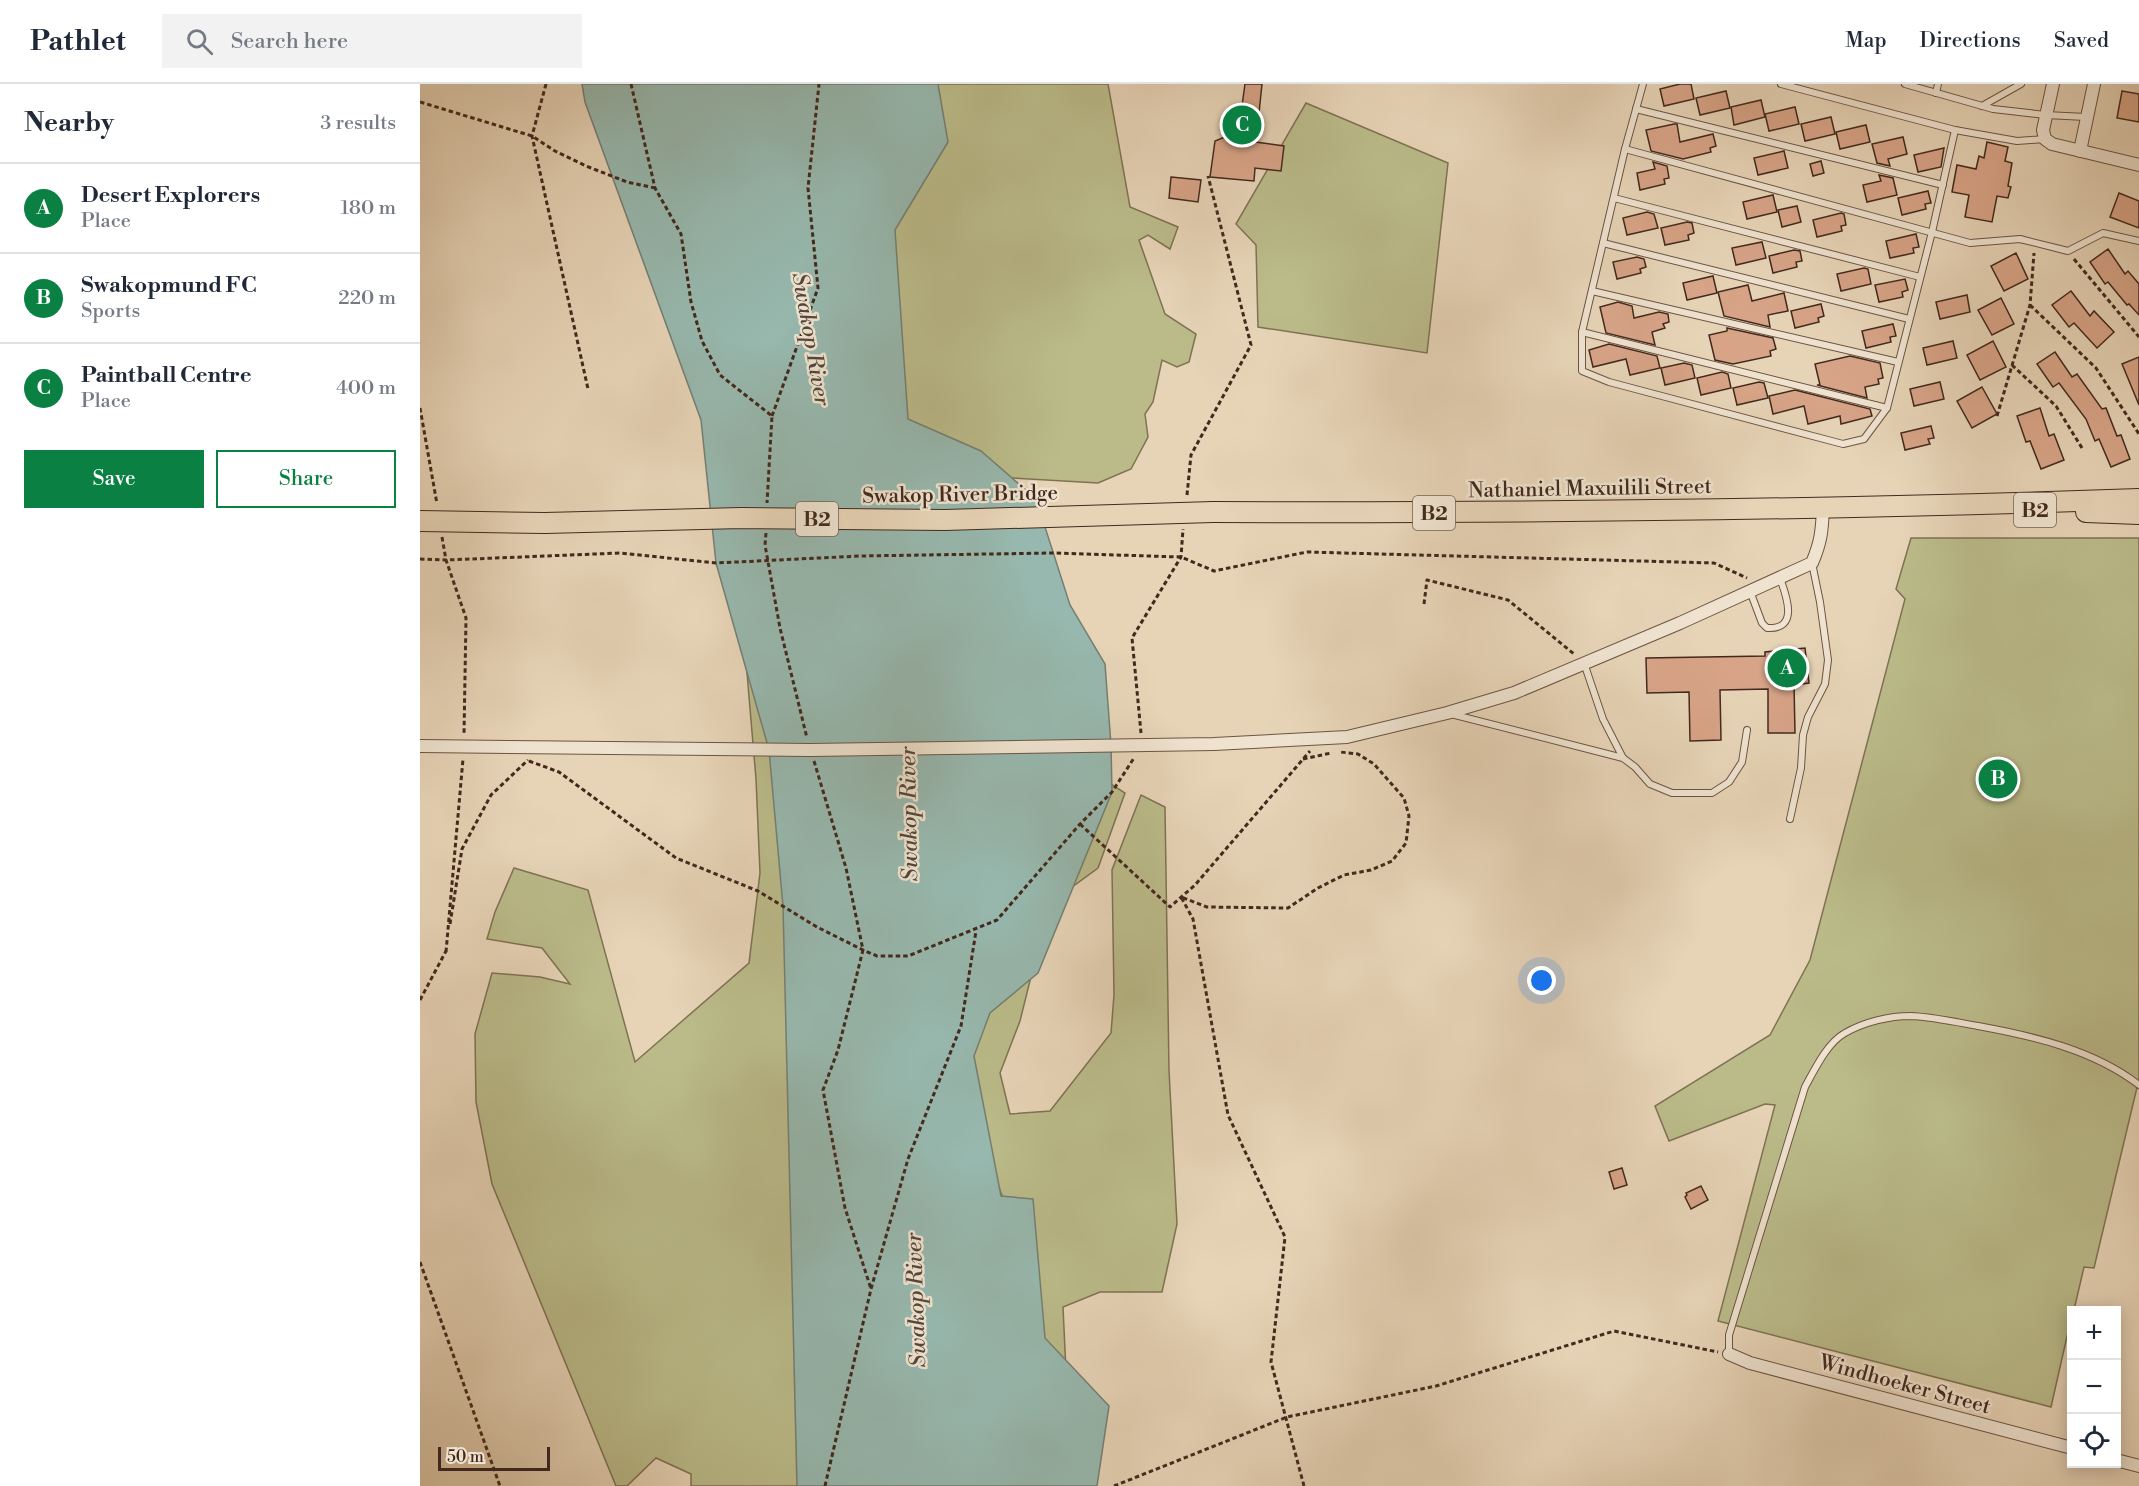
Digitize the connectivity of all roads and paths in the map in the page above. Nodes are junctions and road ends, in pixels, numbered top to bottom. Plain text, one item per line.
1 (546, 84) edge
2 (631, 84) edge
3 (819, 84) edge
4 (1644, 84) edge
5 (1781, 84) edge
6 (1810, 84) edge
7 (1905, 84) edge
8 (1938, 84) edge
9 (2021, 84) edge
10 (2053, 84) edge
11 (2094, 84) edge
12 (1808, 92) junction
13 (1936, 93) junction
14 (420, 102) edge
15 (1982, 106) junction
16 (1636, 109) junction
17 (2046, 115) junction
18 (2086, 117) junction
19 (1955, 130) junction
20 (532, 136) junction
21 (2045, 139) junction
22 (1625, 149) junction
23 (2079, 151) junction
24 (2139, 165) edge
25 (1208, 176) dead end
26 (1943, 185) junction
27 (655, 188) junction
28 (1614, 198) junction
29 (1932, 232) junction
30 (2139, 242) edge
31 (1603, 243) junction
32 (2035, 243) junction
33 (2068, 251) junction
34 (1920, 277) junction
35 (1592, 291) junction
36 (2030, 305) junction
37 (1910, 319) junction
38 (1582, 332) junction
39 (2139, 337) edge
40 (1898, 362) junction
41 (2012, 365) junction
42 (588, 388) dead end
43 (420, 408) edge
44 (1887, 408) junction
45 (772, 416) junction
46 (1997, 416) dead end
47 (2139, 434) edge
48 (2082, 448) dead end
49 (2139, 499) edge
50 (1186, 500) dead end
51 (1930, 506) junction
52 (1823, 508) junction
53 (767, 510) dead end
54 (1214, 512) joint
55 (2139, 514) edge
56 (429, 518) edge
57 (1184, 523) dead end
58 (766, 533) dead end
59 (442, 537) dead end
60 (1180, 557) junction
61 (420, 559) edge
62 (446, 560) junction
63 (767, 561) junction
64 (1812, 563) junction
65 (1779, 578) junction
66 (1763, 585) junction
67 (1750, 591) junction
68 (1424, 604) dead end
69 (1584, 663) junction
70 (1447, 713) junction
71 (1747, 730) dead end
72 (1321, 738) junction
73 (1142, 745) junction
74 (420, 746) edge
75 (464, 747) junction
76 (541, 748) junction
77 (810, 750) junction
78 (1623, 758) junction
79 (1303, 759) junction
80 (527, 761) junction
81 (1790, 819) dead end
82 (1080, 824) junction
83 (1181, 897) junction
84 (977, 930) junction
85 (863, 950) junction
86 (446, 952) junction
87 (420, 1000) edge
88 (2139, 1085) edge
89 (420, 1262) edge
90 (871, 1289) junction
91 (1729, 1354) junction
92 (1287, 1417) junction
93 (2067, 1448) edge
94 (2121, 1461) edge
95 (2139, 1466) edge
96 (500, 1486) edge
97 (825, 1486) edge
98 (1114, 1486) edge
99 (1304, 1486) edge

1 - 20 path
2 - 27 path
3 - 45 path
4 - 16 lane
5 - 12 lane
6 - 12 lane
7 - 13 lane
8 - 13 lane
9 - 15 lane
10 - 17 street
11 - 18 street
12 - 19 lane
13 - 15 lane
14 - 20 path
15 - 17 lane
16 - 22 lane
16 - 26 lane
17 - 18 lane
17 - 21 street
18 - 23 street
19 - 21 lane
19 - 26 lane
20 - 27 path
20 - 42 path
21 - 23 street
22 - 28 lane
22 - 29 lane
23 - 24 street
25 - 50 path
26 - 29 lane
27 - 45 path
28 - 31 lane
28 - 34 lane
29 - 32 lane
29 - 34 lane
30 - 33 lane
31 - 35 lane
31 - 37 lane
32 - 33 lane
32 - 36 path
33 - 39 path
34 - 37 lane
35 - 38 lane
35 - 40 lane
36 - 41 path
36 - 47 path
37 - 40 lane
38 - 44 lane
38 - 44 lane
40 - 44 lane
41 - 46 path
41 - 48 path
43 - 56 path
45 - 53 path
49 - 51 highway, Nathaniel Maxuilili Street / B2
51 - 52 highway, Nathaniel Maxuilili Street / B2
51 - 55 highway, Nathaniel Maxuilili Street / B2
52 - 54 highway, Nathaniel Maxuilili Street / B2
52 - 64 street
54 - 56 highway, Swakop River Bridge / B2, bridge
57 - 60 path
58 - 63 path
59 - 62 path
60 - 63 path
60 - 66 path
60 - 73 path
61 - 62 path
62 - 63 path
62 - 75 path
63 - 77 path
64 - 65 street
64 - 81 lane
65 - 66 street
65 - 67 lane
66 - 67 street
67 - 69 street
68 - 69 path
69 - 70 street
69 - 78 lane
70 - 72 street
70 - 78 lane
71 - 78 lane
72 - 73 street
72 - 79 path
73 - 77 street
73 - 82 path
74 - 75 street
75 - 76 street
75 - 86 path
76 - 77 street
76 - 80 path
77 - 85 path
79 - 83 path
79 - 83 path
80 - 85 path
80 - 86 path
82 - 83 path
82 - 84 path
83 - 92 path
84 - 85 path
84 - 90 path
85 - 90 path
86 - 87 path
88 - 91 lane
89 - 96 path
90 - 97 path
91 - 92 path
91 - 93 street, Windhoeker Street
92 - 98 path
92 - 99 path
94 - 95 street

